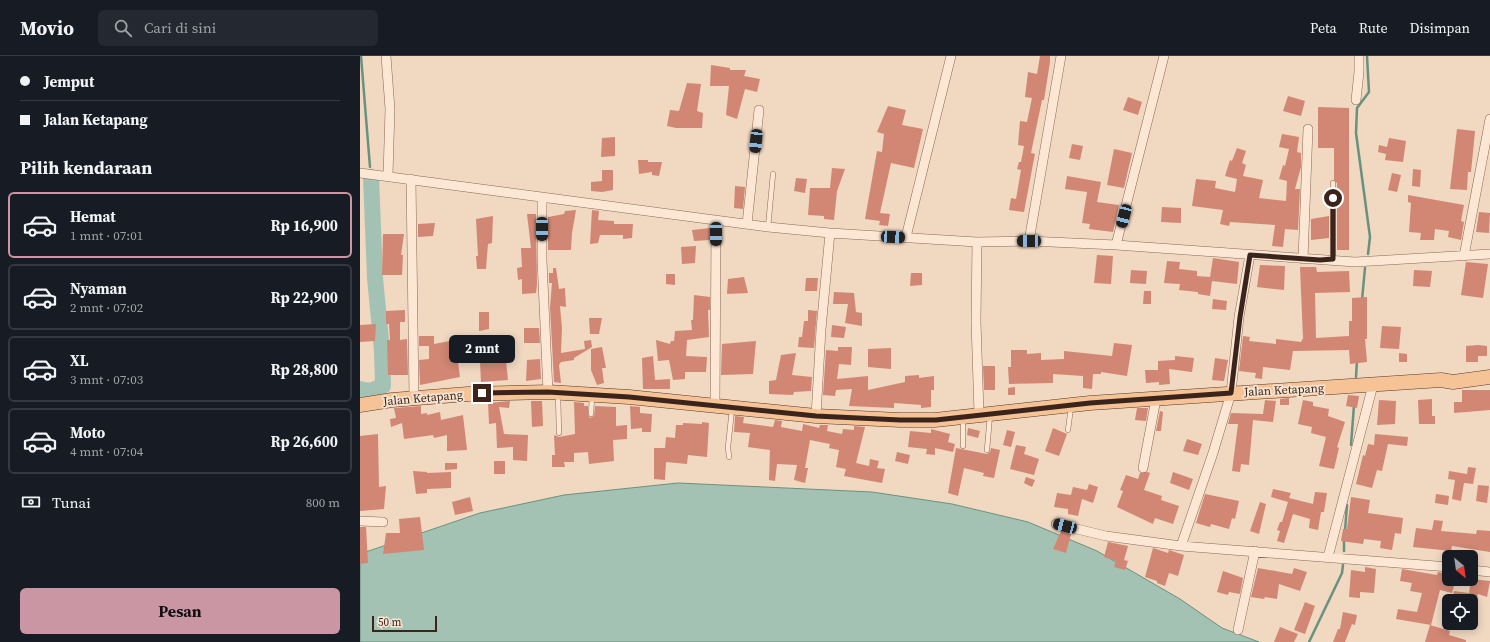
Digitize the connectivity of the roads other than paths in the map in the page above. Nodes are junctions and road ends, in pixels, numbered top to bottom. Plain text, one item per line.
1 (386, 56) edge
2 (950, 56) edge
3 (1061, 56) edge
4 (1164, 56) edge
5 (1359, 56) edge
6 (1356, 100) dead end
7 (759, 110) dead end
8 (1490, 119) edge
9 (1308, 129) dead end
10 (363, 173) edge
11 (773, 174) dead end
12 (383, 175) junction
13 (411, 180) junction
14 (1333, 183) dead end
15 (542, 198) junction
16 (716, 220) junction
17 (747, 224) junction
18 (768, 227) junction
19 (830, 233) junction
20 (906, 237) junction
21 (1029, 241) junction
22 (977, 242) junction
23 (1116, 245) junction
24 (1490, 254) edge
25 (1250, 255) junction
26 (1464, 256) junction
27 (1303, 259) junction
28 (1333, 259) junction
29 (1490, 377) edge
30 (1373, 384) junction
31 (553, 392) junction
32 (1231, 393) junction
33 (592, 395) junction
34 (414, 398) junction
35 (1156, 398) junction
36 (360, 405) edge
37 (1071, 405) junction
38 (714, 406) junction
39 (732, 407) junction
40 (591, 414) dead end
41 (985, 414) junction
42 (816, 416) junction
43 (963, 416) junction
44 (1068, 430) dead end
45 (559, 433) dead end
46 (963, 446) dead end
47 (987, 450) dead end
48 (729, 457) dead end
49 (1143, 468) dead end
50 (360, 520) edge
51 (383, 522) dead end
52 (1056, 524) dead end
53 (1181, 546) junction
54 (1255, 551) junction
55 (1328, 557) junction
56 (1442, 566) edge
57 (1478, 571) edge
58 (1490, 572) edge
59 (1238, 630) dead end

1 - 12 street
2 - 20 street
3 - 21 street
4 - 23 street
5 - 6 street
7 - 17 street
8 - 26 street
9 - 27 street
10 - 12 street
11 - 18 lane
12 - 13 street
13 - 15 street
13 - 34 street
14 - 28 lane
15 - 16 street
15 - 31 street
16 - 17 street
16 - 38 street
17 - 18 street
18 - 19 street
19 - 20 street
19 - 42 street
20 - 22 street
21 - 22 street
21 - 23 street
22 - 41 street
23 - 25 street
24 - 26 street
25 - 27 street
25 - 32 street
26 - 28 street
27 - 28 street
29 - 30 main road, Jalan Ketapang
30 - 32 main road, Jalan Ketapang
30 - 55 street
31 - 33 main road, Jalan Ketapang
31 - 34 main road, Jalan Ketapang
31 - 45 lane
32 - 35 main road, Jalan Ketapang
32 - 53 street
33 - 38 main road, Jalan Ketapang
33 - 40 lane
34 - 36 main road, Jalan Ketapang
35 - 37 main road, Jalan Ketapang
35 - 49 street
37 - 41 main road, Jalan Ketapang
37 - 44 lane
38 - 39 main road, Jalan Ketapang
39 - 42 main road, Jalan Ketapang
39 - 48 lane
41 - 43 main road, Jalan Ketapang
41 - 47 lane
42 - 43 main road, Jalan Ketapang
43 - 46 lane
50 - 51 street
52 - 53 street
53 - 54 street
54 - 55 street
54 - 59 street
55 - 56 street
57 - 58 street

